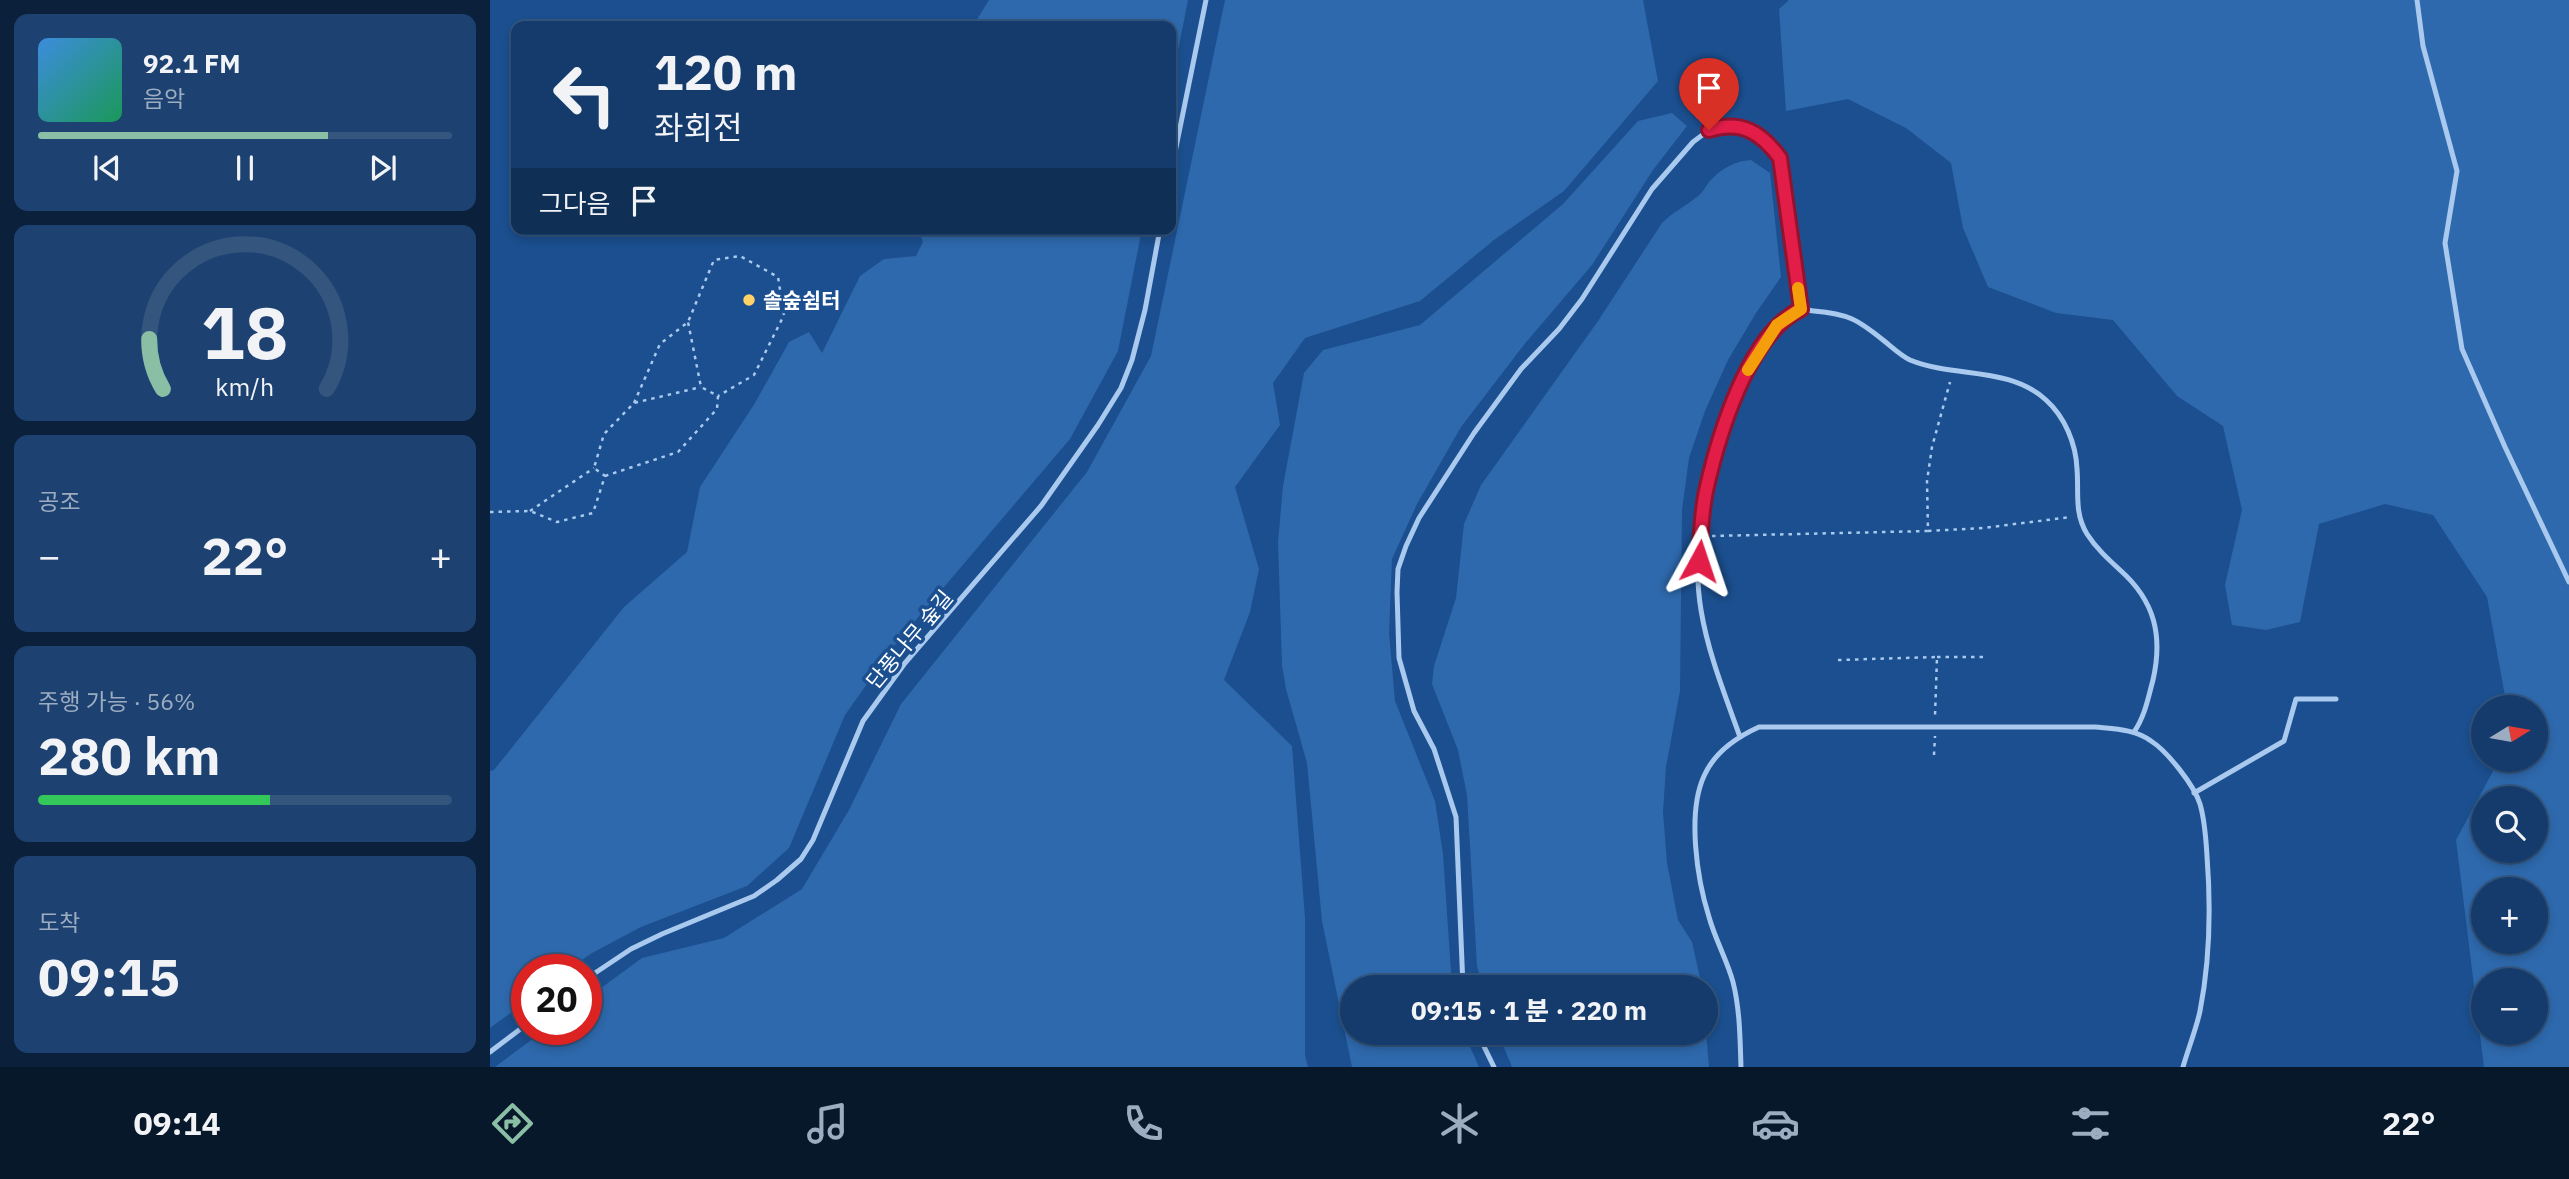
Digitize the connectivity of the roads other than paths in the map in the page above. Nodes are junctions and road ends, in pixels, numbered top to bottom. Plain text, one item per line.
1 (1206, 0) edge
2 (2417, 0) edge
3 (1176, 147) edge
4 (1159, 235) edge
5 (1801, 309) junction
6 (2569, 582) edge
7 (2336, 699) dead end
8 (2134, 732) junction
9 (1740, 737) junction
10 (2194, 793) junction
11 (602, 969) edge
12 (1463, 975) edge
13 (511, 1036) edge
14 (1484, 1045) edge
15 (490, 1052) edge
16 (1494, 1067) edge
17 (1741, 1067) edge
18 (2183, 1067) edge

1 - 3 lane
2 - 6 lane
4 - 11 lane, 단풍나무 숲길
5 - 8 lane
5 - 9 lane
5 - 12 lane
7 - 10 lane
8 - 9 lane
8 - 10 lane
9 - 17 lane
10 - 18 lane
13 - 15 lane
14 - 16 lane

